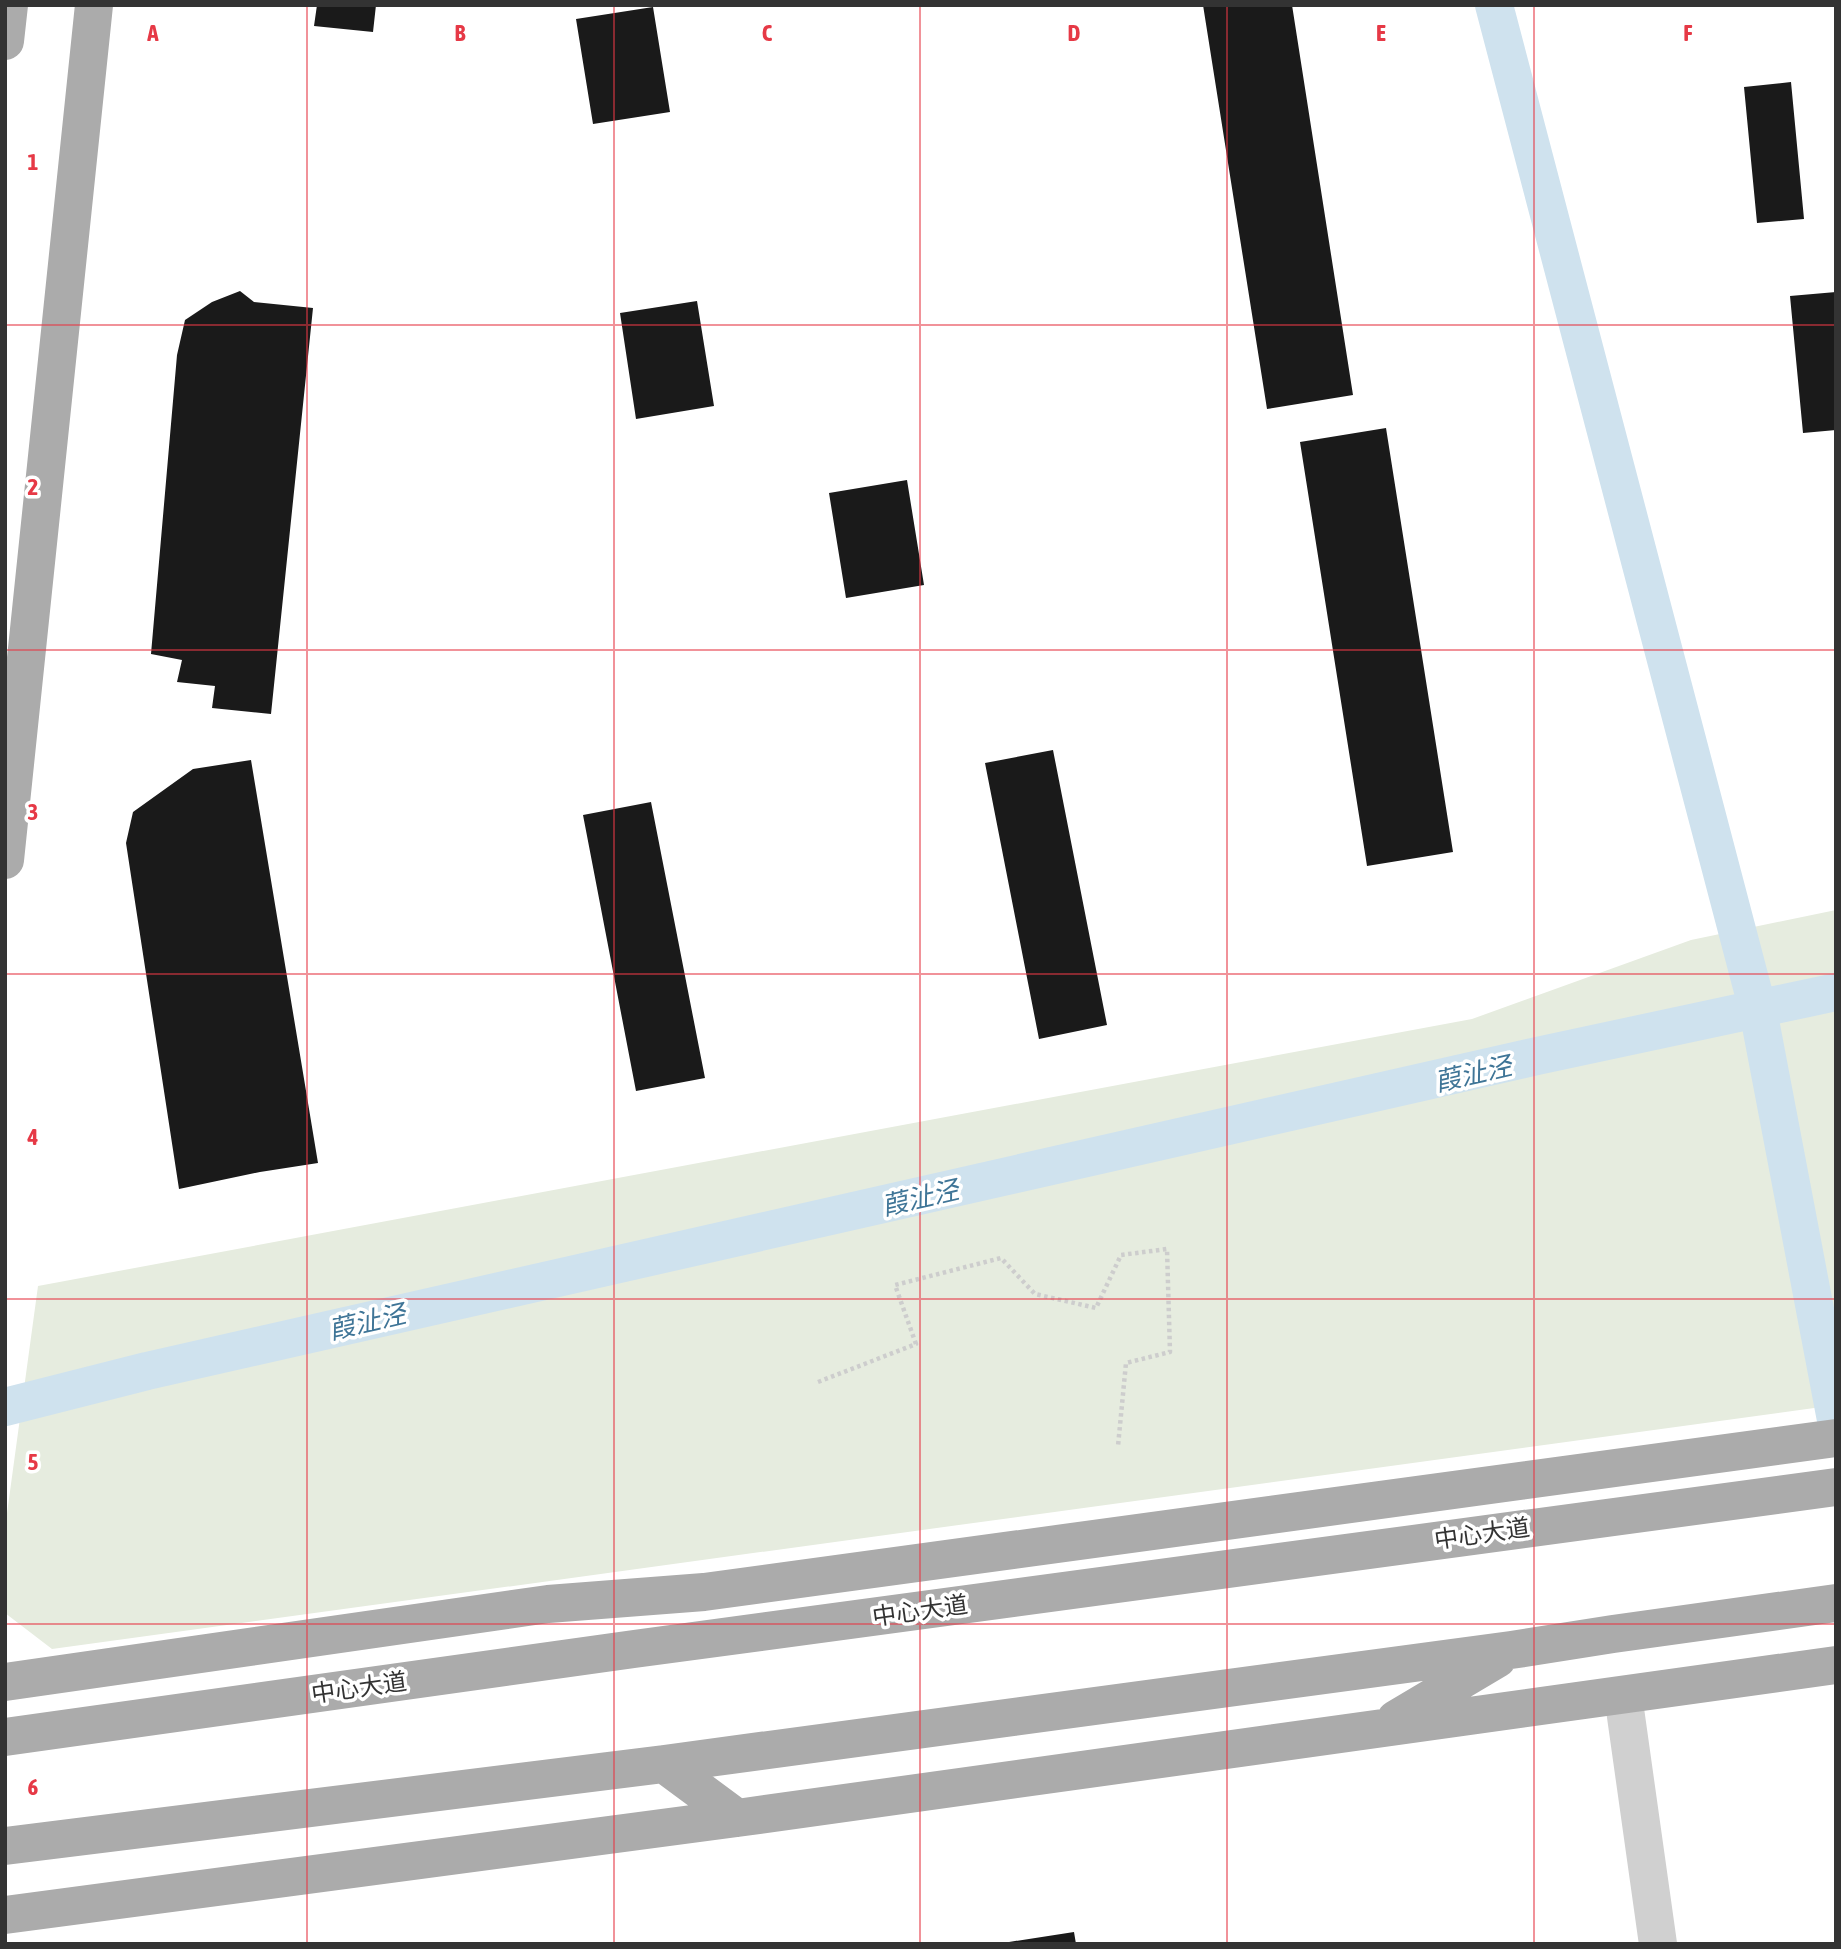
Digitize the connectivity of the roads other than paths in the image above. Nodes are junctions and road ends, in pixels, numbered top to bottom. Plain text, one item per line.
1 (9, 5) edge
2 (94, 5) edge
3 (5, 41) edge
4 (5, 860) edge
5 (1821, 1440) edge
6 (1826, 1488) edge
7 (1359, 1503) junction
8 (1446, 1539) junction
9 (734, 1588) junction
10 (1836, 1603) edge
11 (634, 1650) junction
12 (1511, 1650) junction
13 (1836, 1665) edge
14 (5, 1682) edge
15 (1623, 1695) junction
16 (1382, 1728) junction
17 (5, 1737) edge
18 (664, 1764) junction
19 (737, 1818) junction
20 (5, 1846) edge
21 (5, 1914) edge
22 (1658, 1944) edge

1 - 3 main road
2 - 4 main road
5 - 7 main road
6 - 8 main road, 中心大道
7 - 8 main road
7 - 9 main road
8 - 11 main road, 中心大道
9 - 11 main road
9 - 14 main road
10 - 12 main road
11 - 17 main road, 中心大道
12 - 16 main road
12 - 18 main road
13 - 15 main road
15 - 16 main road
15 - 22 street
16 - 19 main road
18 - 19 main road
18 - 20 main road
19 - 21 main road

